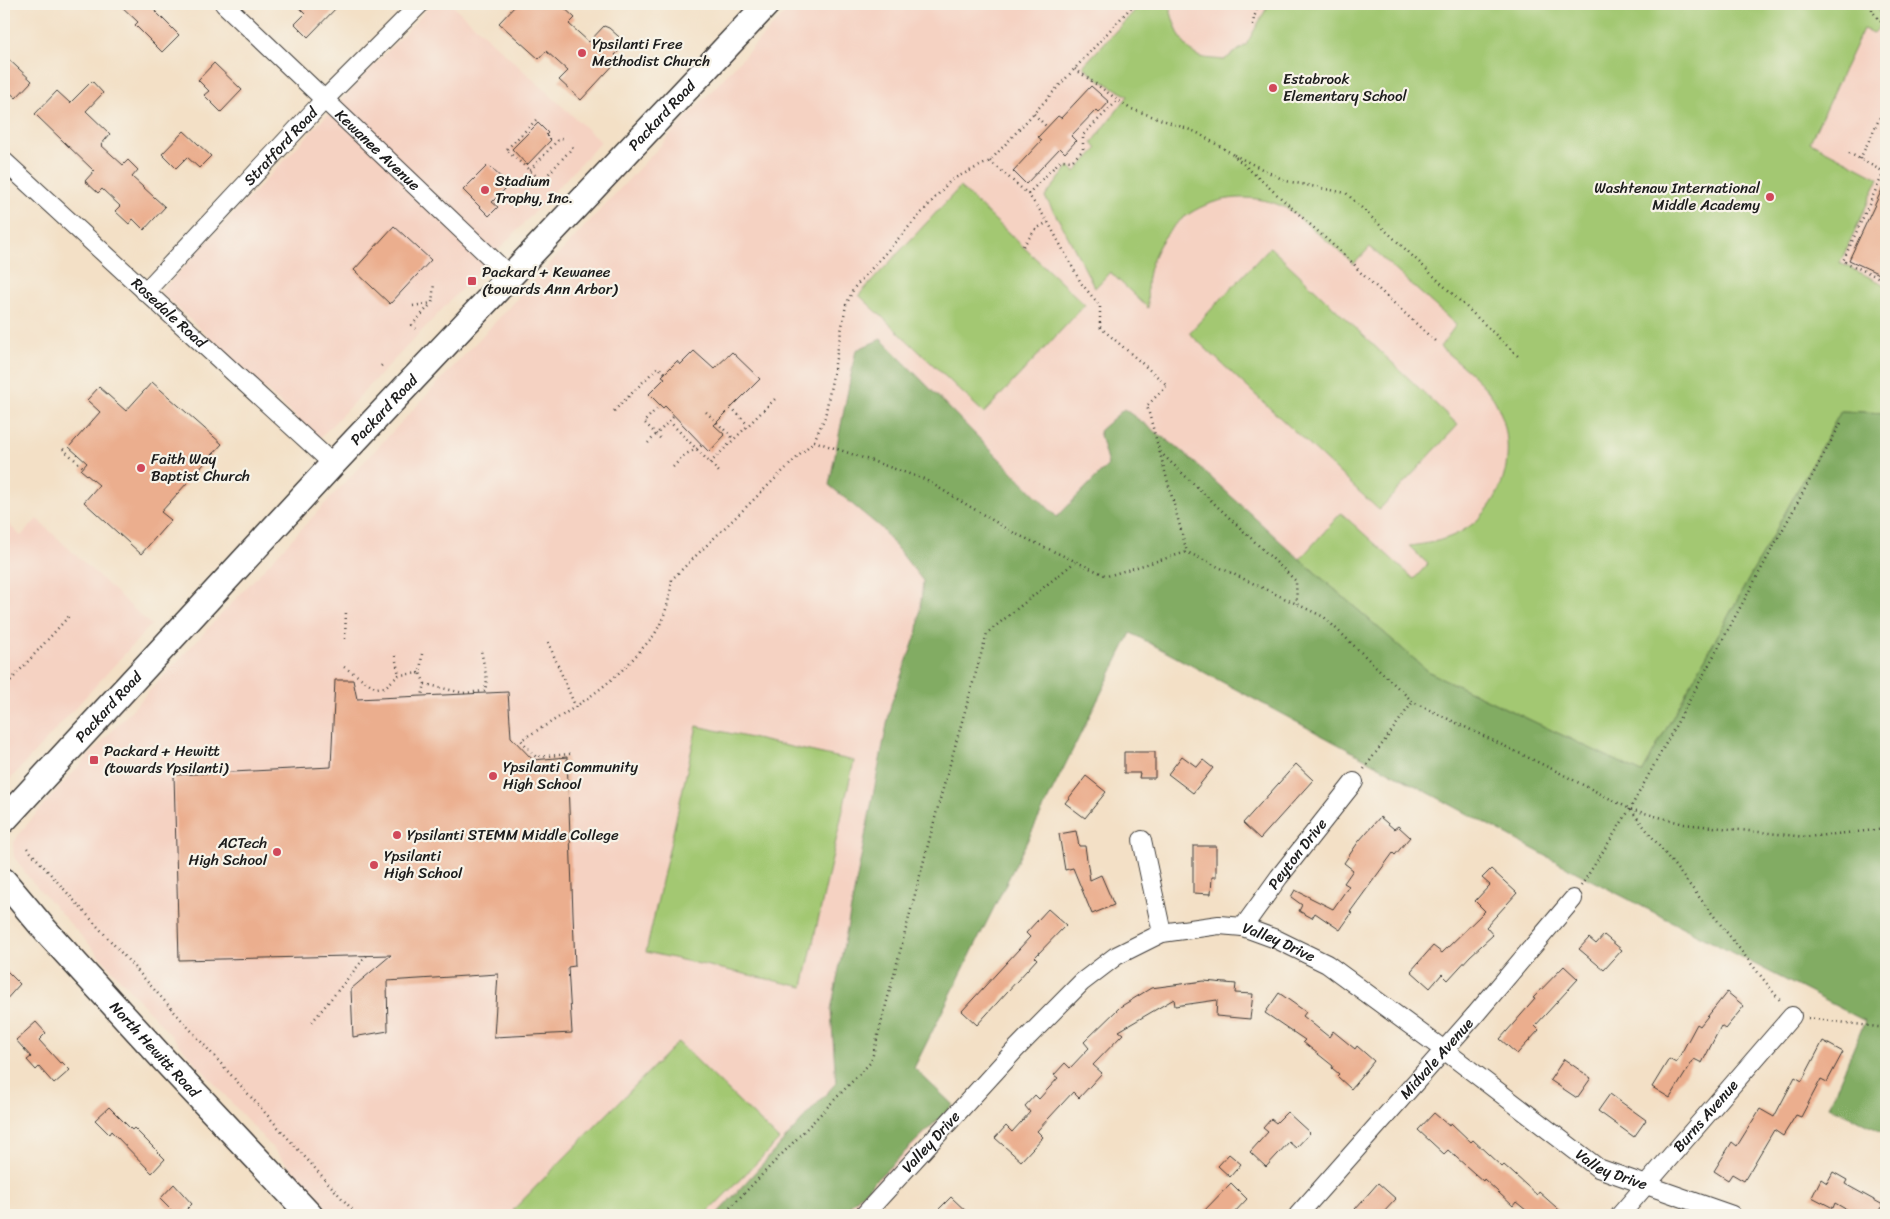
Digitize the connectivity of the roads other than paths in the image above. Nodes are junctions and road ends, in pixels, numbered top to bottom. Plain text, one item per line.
1 (224, 4) edge
2 (420, 4) edge
3 (767, 4) edge
4 (325, 99) junction
5 (4, 161) edge
6 (510, 276) junction
7 (145, 292) junction
8 (333, 464) junction
9 (1354, 782) road end
10 (4, 820) edge
11 (1142, 840) dead end
12 (4, 882) edge
13 (1572, 899) road end
14 (1243, 927) junction
15 (1162, 933) junction
16 (1792, 1016) road end
17 (1444, 1050) junction
18 (1646, 1186) junction
19 (310, 1215) edge
20 (864, 1215) edge
21 (1298, 1215) edge
22 (1620, 1215) edge
23 (1732, 1215) edge

1 - 4 street, Kewanee Avenue
2 - 4 street, Stratford Road
3 - 6 main road, Packard Road
4 - 6 street, Kewanee Avenue
4 - 7 street, Stratford Road
5 - 7 street, Rosedale Road
6 - 8 main road, Packard Road
7 - 8 street, Rosedale Road
8 - 10 main road, Packard Road
9 - 14 street, Peyton Drive
11 - 15 street
12 - 19 main road, North Hewitt Road
13 - 17 street, Midvale Avenue
14 - 15 street, Valley Drive
14 - 17 street, Valley Drive
15 - 20 street, Valley Drive
16 - 18 street, Burns Avenue
17 - 18 street, Valley Drive
17 - 21 street, Midvale Avenue
18 - 22 street, Burns Avenue
18 - 23 street, Valley Drive

